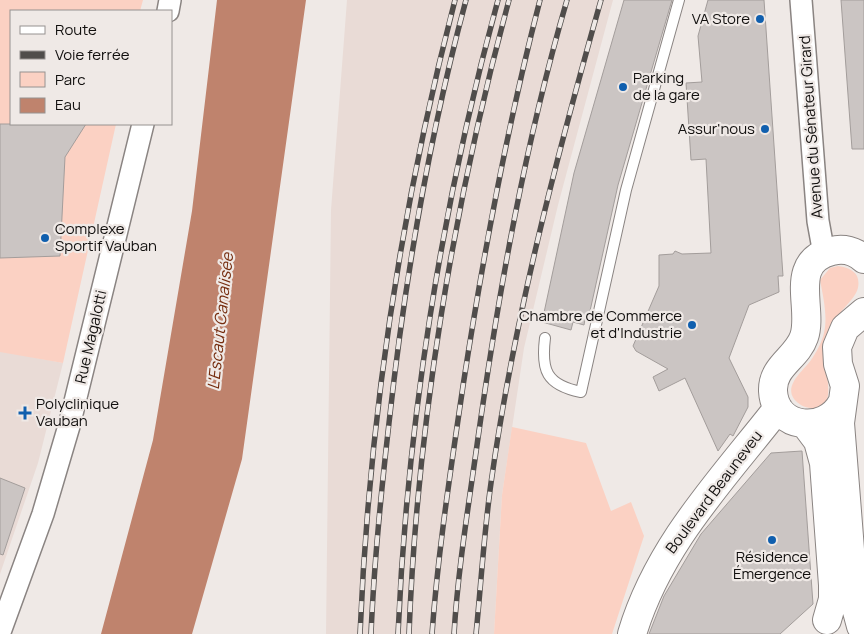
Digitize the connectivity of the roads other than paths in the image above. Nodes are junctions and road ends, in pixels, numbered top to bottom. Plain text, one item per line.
1 (679, 0) edge
2 (802, 0) edge
3 (143, 125) edge
4 (850, 253) edge
5 (864, 312) edge
6 (545, 338) dead end
7 (842, 403) junction
8 (778, 408) junction
9 (806, 425) junction
10 (819, 627) edge
11 (863, 629) edge
12 (0, 632) edge
13 (632, 634) edge

1 - 6 lane
2 - 4 street, Avenue du Sénateur Girard
3 - 12 street, Rue Magalotti
4 - 8 main road, Avenue du Sénateur Girard
5 - 7 main road
7 - 9 main road
7 - 11 main road
8 - 9 main road
8 - 13 main road, Boulevard Beauneveu
9 - 10 main road
10 - 11 main road

